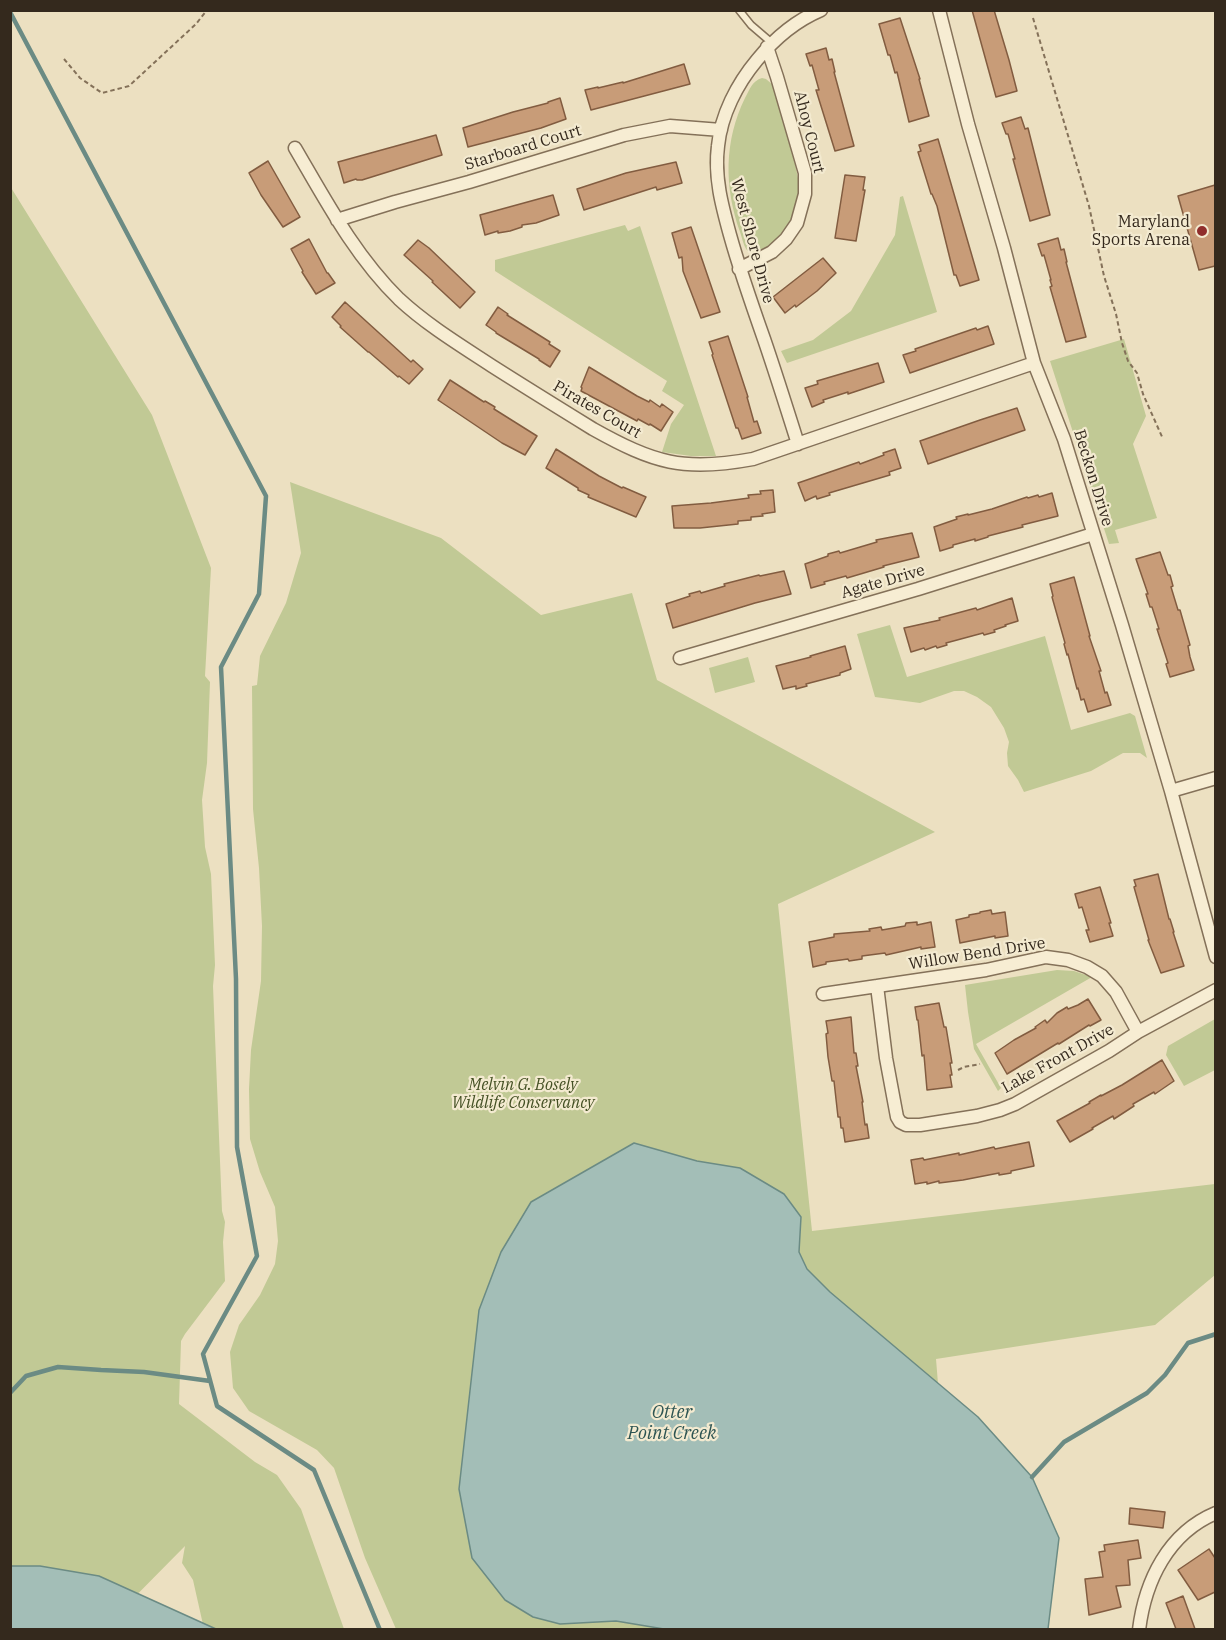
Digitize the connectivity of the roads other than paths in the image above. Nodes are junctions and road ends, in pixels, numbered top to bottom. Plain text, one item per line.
1 (738, 10) edge
2 (821, 10) edge
3 (939, 10) edge
4 (770, 45) junction
5 (721, 130) junction
6 (295, 148) dead end
7 (337, 220) junction
8 (739, 269) junction
9 (1034, 363) junction
10 (798, 444) junction
11 (1093, 534) junction
12 (680, 658) dead end
13 (1215, 777) edge
14 (1171, 791) junction
15 (1215, 957) edge
16 (877, 986) junction
17 (1215, 990) edge
18 (823, 993) dead end
19 (1138, 1032) junction
20 (1215, 1513) edge
21 (1139, 1629) edge

1 - 4 lane
2 - 4 street, West Shore Drive
3 - 9 street, Beckon Drive
4 - 5 street, West Shore Drive
4 - 8 street, Ahoy Court
5 - 7 street, Starboard Court
5 - 8 street, West Shore Drive
6 - 7 street, Pirates Court
7 - 10 street, Pirates Court
8 - 10 street, West Shore Drive
9 - 10 street, Pirates Court
9 - 11 street, Beckon Drive
11 - 12 street, Agate Drive
11 - 14 street, Beckon Drive
13 - 14 street
14 - 15 street, Beckon Drive
16 - 18 street, Willow Bend Drive
16 - 19 street, Willow Bend Drive
16 - 19 street, Lake Front Drive
17 - 19 street, Lake Front Drive
20 - 21 street

